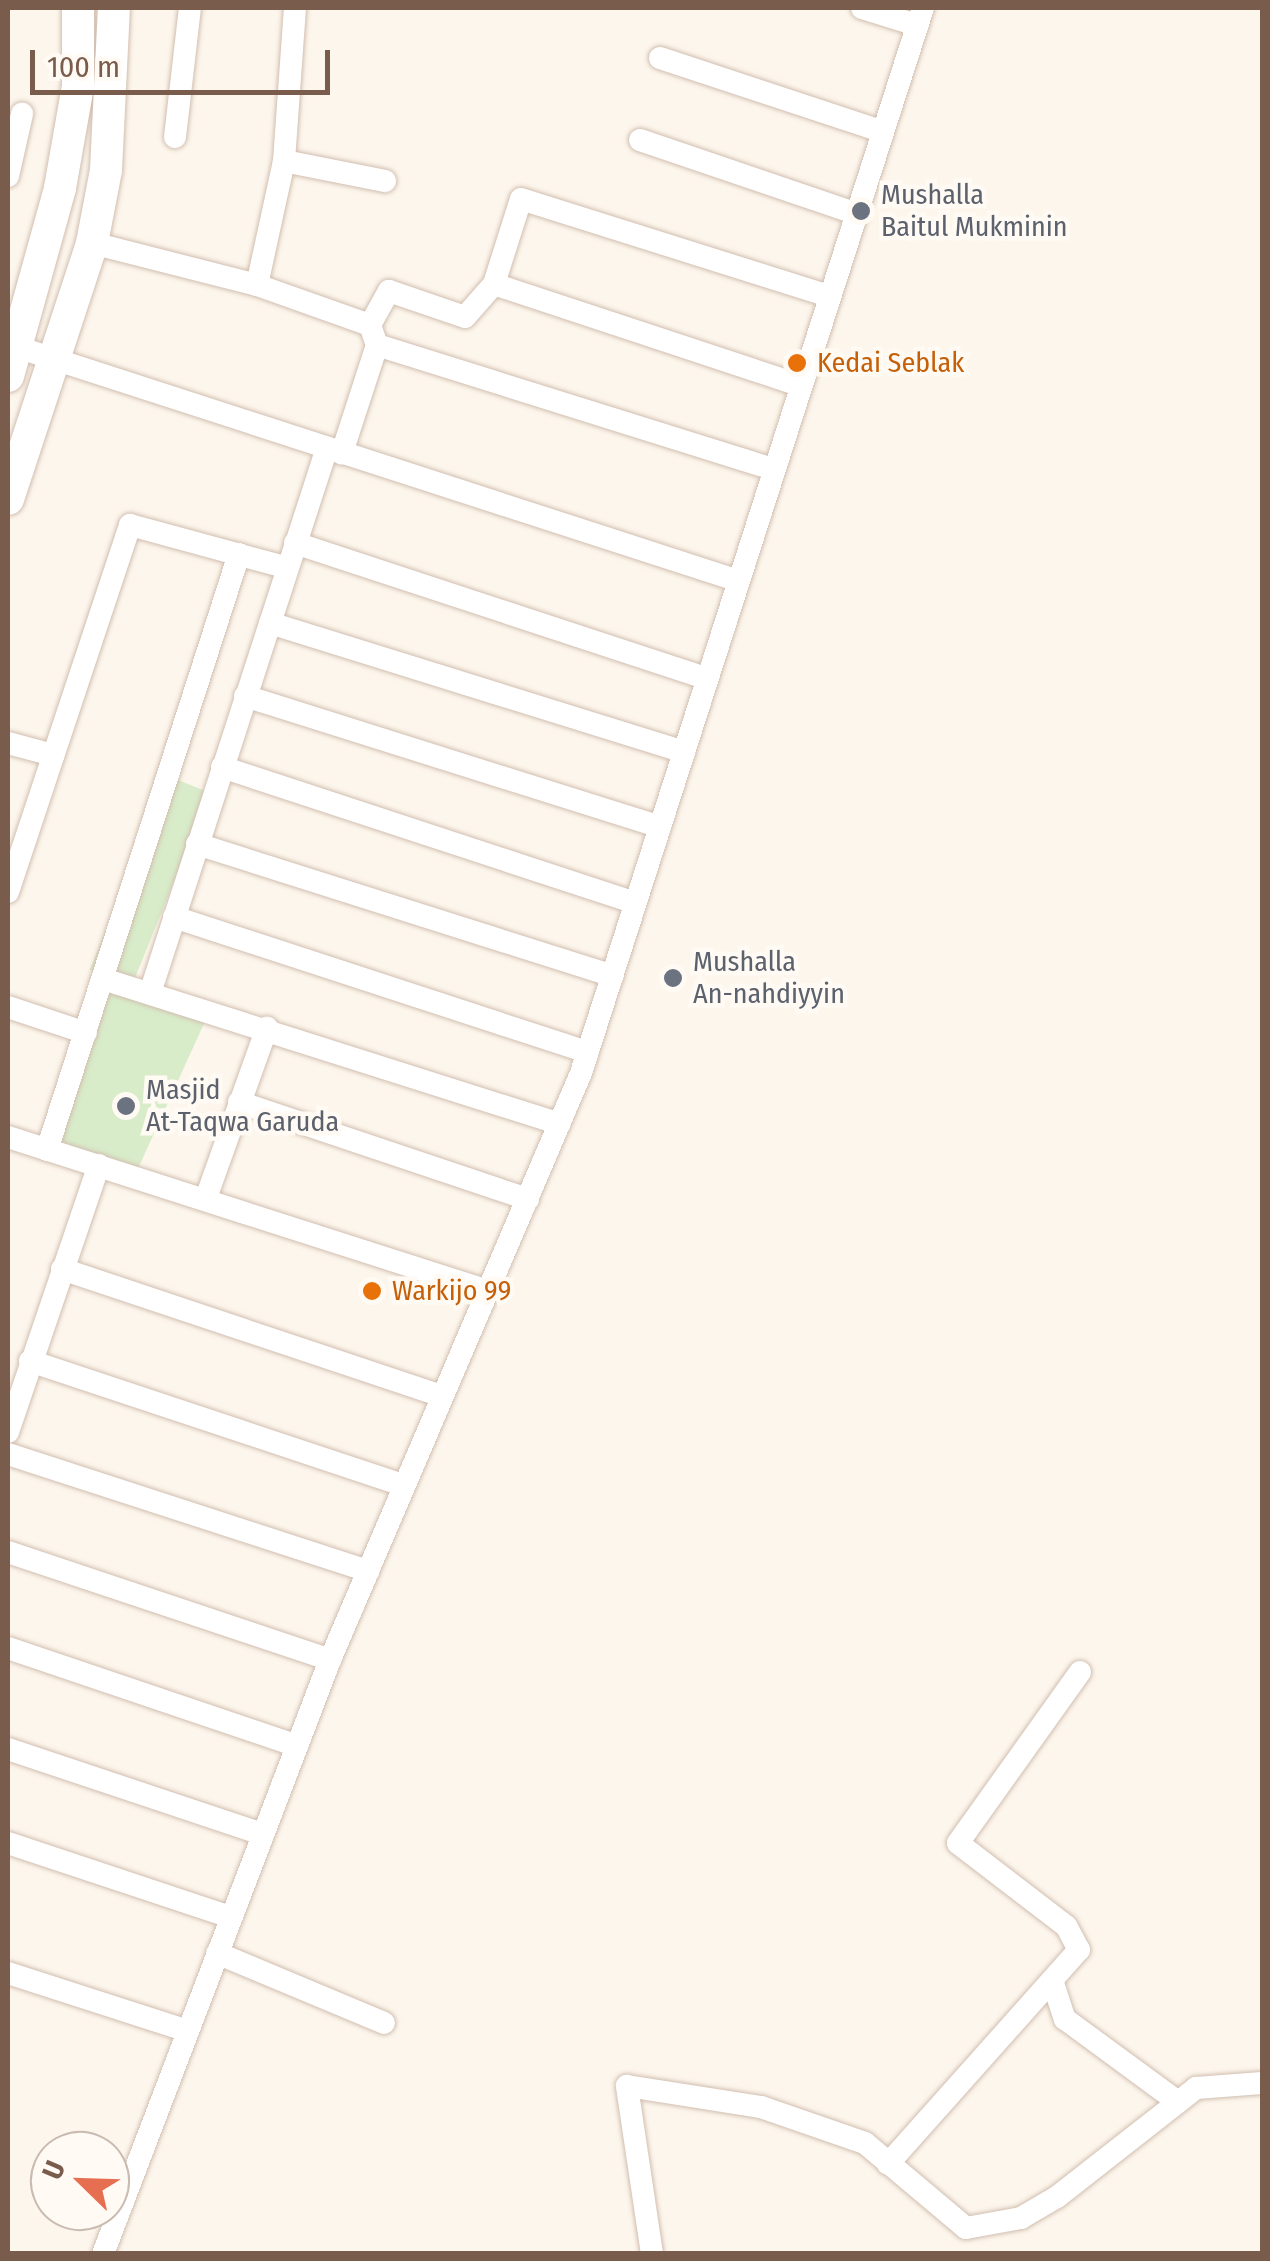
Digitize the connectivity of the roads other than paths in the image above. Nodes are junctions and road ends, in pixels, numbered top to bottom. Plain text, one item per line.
1 (78, 8) edge
2 (114, 8) edge
3 (190, 8) edge
4 (295, 8) edge
5 (862, 8) edge
6 (920, 16) edge
7 (660, 58) dead end
8 (22, 114) dead end
9 (881, 131) junction
10 (175, 137) dead end
11 (640, 140) dead end
12 (284, 161) junction
13 (8, 176) edge
14 (384, 181) dead end
15 (855, 213) junction
16 (92, 243) junction
17 (494, 284) junction
18 (257, 285) junction
19 (828, 296) junction
20 (374, 335) junction
21 (12, 361) edge
22 (52, 362) junction
23 (800, 385) junction
24 (334, 450) junction
25 (772, 469) junction
26 (8, 500) edge
27 (295, 543) junction
28 (239, 554) junction
29 (285, 567) junction
30 (736, 580) junction
31 (270, 623) junction
32 (705, 678) junction
33 (245, 696) junction
34 (8, 743) edge
35 (684, 752) junction
36 (53, 755) junction
37 (222, 767) junction
38 (660, 826) junction
39 (197, 844) junction
40 (8, 892) edge
41 (636, 903) junction
42 (174, 917) junction
43 (613, 976) junction
44 (103, 979) junction
45 (150, 993) junction
46 (8, 1007) edge
47 (267, 1028) junction
48 (86, 1033) junction
49 (587, 1052) junction
50 (239, 1102) junction
51 (560, 1124) junction
52 (8, 1137) edge
53 (47, 1150) junction
54 (98, 1165) junction
55 (206, 1198) junction
56 (528, 1198) junction
57 (62, 1269) junction
58 (485, 1290) junction
59 (30, 1362) junction
60 (15, 1384) edge
61 (442, 1396) junction
62 (8, 1432) edge
63 (8, 1454) edge
64 (402, 1485) junction
65 (8, 1552) edge
66 (368, 1571) junction
67 (8, 1648) edge
68 (330, 1660) junction
69 (1080, 1672) dead end
70 (297, 1746) junction
71 (8, 1749) edge
72 (262, 1834) junction
73 (8, 1843) edge
74 (230, 1917) junction
75 (216, 1954) junction
76 (8, 1972) edge
77 (1053, 1983) junction
78 (384, 2023) dead end
79 (188, 2032) junction
80 (1262, 2083) edge
81 (1178, 2102) junction
82 (888, 2164) junction
83 (103, 2254) edge
84 (652, 2254) edge

1 - 21 street
2 - 16 street
3 - 10 street
4 - 12 street
5 - 6 street
6 - 9 street
7 - 9 street
8 - 13 street
9 - 15 street
11 - 15 street
12 - 14 street
12 - 18 street
15 - 19 street
16 - 18 street
16 - 22 street
17 - 19 street
17 - 20 street
17 - 23 street
18 - 20 street
19 - 23 street
20 - 24 street
20 - 25 street
21 - 22 street
22 - 24 street
22 - 26 street
23 - 25 street
24 - 27 street
24 - 30 street
25 - 30 street
27 - 29 street
27 - 32 street
28 - 29 street
28 - 36 street
28 - 44 street
29 - 31 street
30 - 32 street
31 - 33 street
31 - 35 street
32 - 35 street
33 - 37 street
33 - 38 street
34 - 36 street
35 - 38 street
36 - 40 street
37 - 39 street
37 - 41 street
38 - 41 street
39 - 42 street
39 - 43 street
41 - 43 street
42 - 45 street
42 - 49 street
43 - 49 street
44 - 45 street
44 - 48 street
45 - 47 street
46 - 48 street
47 - 50 street
47 - 51 street
48 - 53 street
49 - 51 street
50 - 55 street
50 - 56 street
51 - 56 street
52 - 53 street
53 - 54 street
54 - 55 street
54 - 57 street
55 - 58 street
56 - 58 street
57 - 59 street
57 - 61 street
58 - 61 street
59 - 60 street
59 - 64 street
60 - 62 street
61 - 64 street
63 - 66 street
64 - 66 street
65 - 68 street
66 - 68 street
67 - 70 street
68 - 70 street
69 - 77 street
70 - 72 street
71 - 72 street
72 - 74 street
73 - 74 street
74 - 75 street
75 - 78 street
75 - 79 street
76 - 79 street
77 - 81 street
77 - 82 street
79 - 83 street
80 - 81 street
81 - 82 street
82 - 84 street

